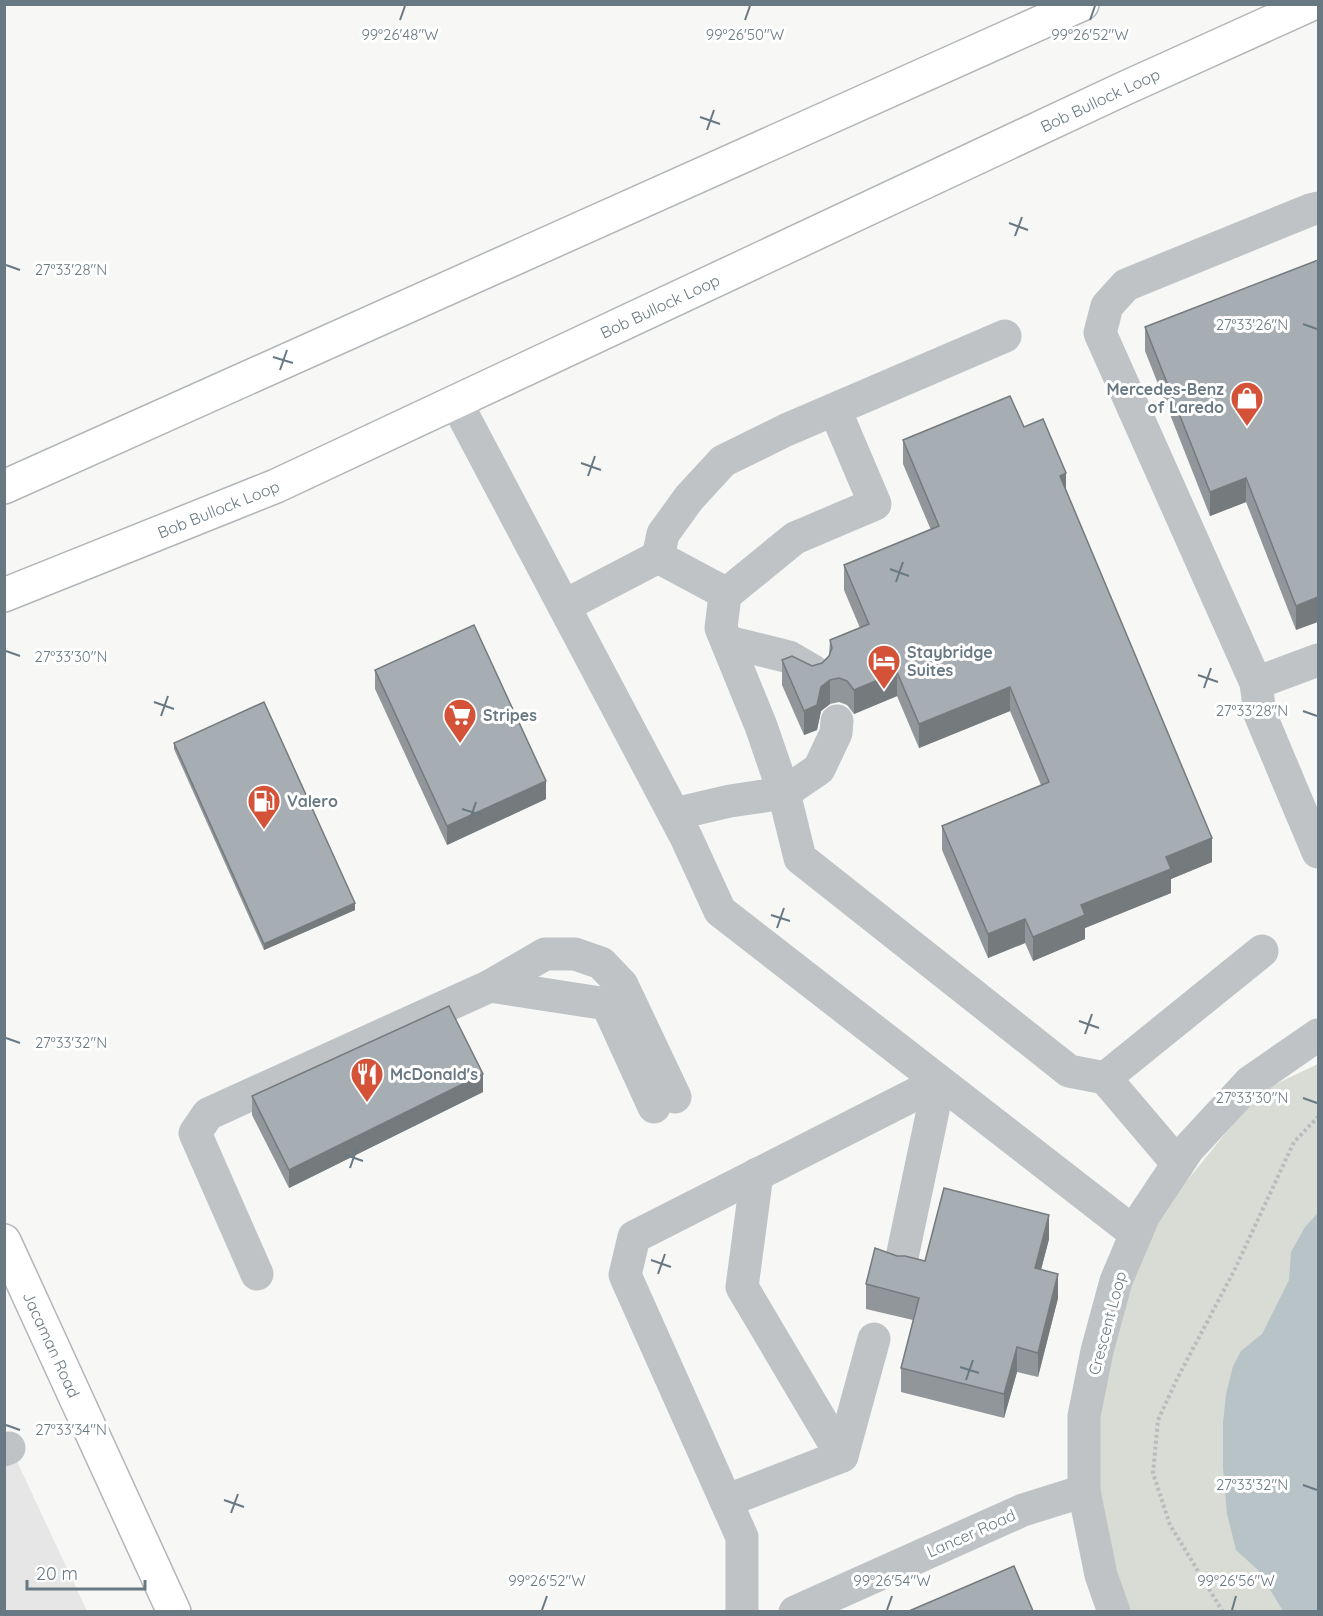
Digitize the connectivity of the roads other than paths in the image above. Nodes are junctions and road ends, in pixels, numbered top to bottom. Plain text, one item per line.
1 (1082, 4) edge
2 (1311, 4) edge
3 (1318, 208) edge
4 (1005, 336) dead end
5 (456, 402) junction
6 (835, 410) junction
7 (4, 487) edge
8 (658, 557) junction
9 (727, 594) junction
10 (4, 595) edge
11 (564, 606) junction
12 (728, 642) junction
13 (1318, 660) edge
14 (813, 671) edge
15 (1256, 683) junction
16 (837, 721) dead end
17 (784, 793) junction
18 (1310, 806) edge
19 (674, 814) junction
20 (1318, 852) edge
21 (1262, 951) dead end
22 (490, 986) junction
23 (1318, 1035) edge
24 (1105, 1078) junction
25 (939, 1082) junction
26 (1178, 1164) junction
27 (757, 1174) junction
28 (1136, 1234) junction
29 (4, 1241) edge
30 (901, 1262) edge
31 (257, 1274) dead end
32 (874, 1339) dead end
33 (842, 1456) junction
34 (1084, 1491) junction
35 (726, 1500) junction
36 (174, 1611) edge
37 (742, 1611) edge
38 (795, 1611) edge
39 (1114, 1611) edge

1 - 7 main road
2 - 5 main road, Bob Bullock Loop
3 - 15 street
4 - 6 street
5 - 10 main road, Bob Bullock Loop
5 - 11 street
6 - 8 street
6 - 9 street
8 - 9 street
8 - 11 street
9 - 12 street
11 - 19 street
12 - 14 street
12 - 17 street
13 - 15 street
15 - 18 street
16 - 17 street
17 - 19 street
17 - 24 street
18 - 20 street
19 - 25 street
21 - 24 street
22 - 22 street
22 - 31 street
23 - 26 street, Crescent Loop
24 - 26 street
25 - 27 street
25 - 28 street
25 - 30 street
26 - 28 street, Crescent Loop
27 - 33 street
27 - 35 street
28 - 34 street, Crescent Loop
29 - 36 main road, Jacaman Road
32 - 33 street
33 - 35 street
34 - 38 street, Lancer Road
34 - 39 street, Crescent Loop
35 - 37 street

